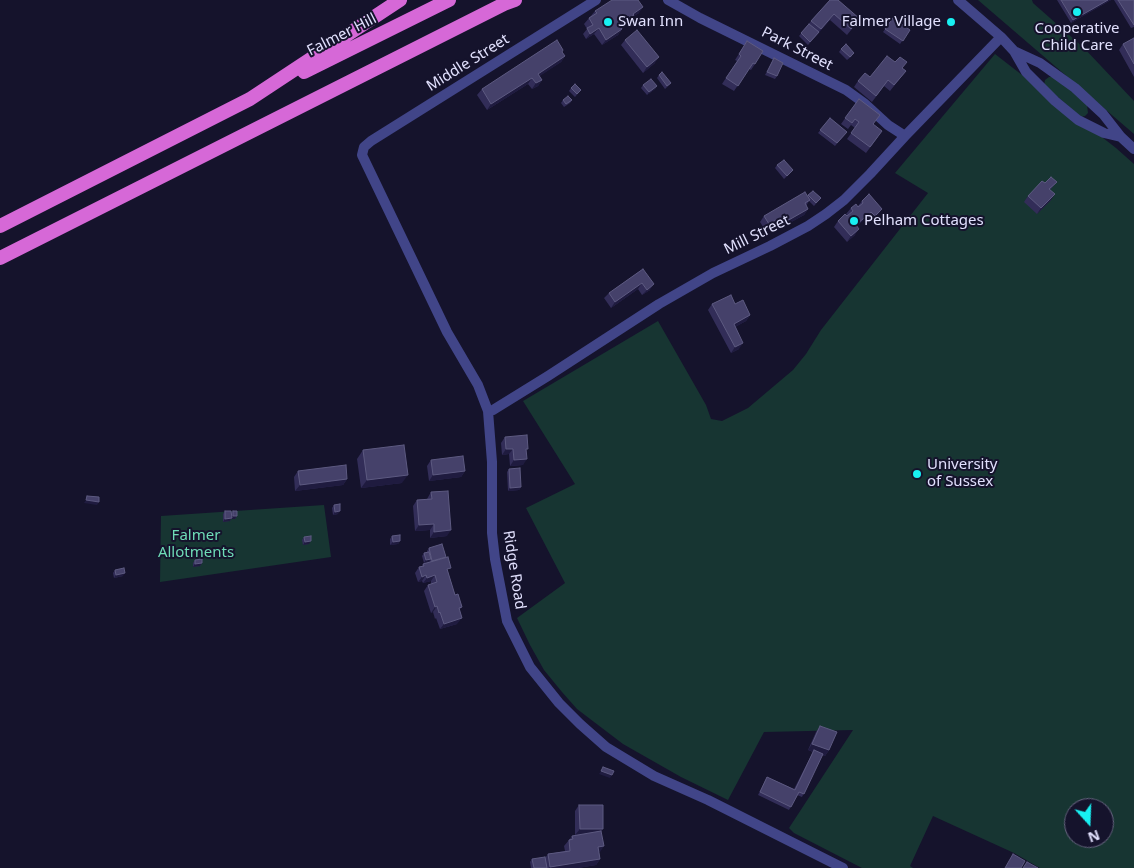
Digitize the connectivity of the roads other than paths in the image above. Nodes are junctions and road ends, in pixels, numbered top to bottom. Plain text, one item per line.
1 (400, 0) edge
2 (449, 0) edge
3 (596, 0) edge
4 (668, 0) edge
5 (958, 0) edge
6 (510, 1) edge
7 (1001, 37) junction
8 (1014, 51) junction
9 (250, 99) junction
10 (904, 136) junction
11 (1121, 137) junction
12 (1134, 148) edge
13 (362, 155) joint
14 (0, 226) edge
15 (0, 258) edge
16 (488, 411) junction
17 (843, 868) edge

1 - 9 highway
2 - 9 highway, Falmer Hill
3 - 13 street, Middle Street
4 - 10 street, Park Street
5 - 7 street
6 - 15 highway
7 - 8 street
7 - 10 street, Mill Street
8 - 11 street
8 - 11 street
9 - 14 highway
10 - 16 street, Mill Street
11 - 12 street
13 - 16 street, Ridge Road
16 - 17 street, Ridge Road

